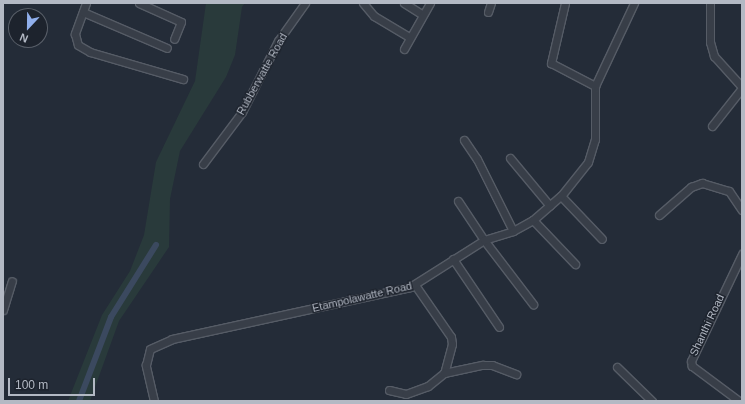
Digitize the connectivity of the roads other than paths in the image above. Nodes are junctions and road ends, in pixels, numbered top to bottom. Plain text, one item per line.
1 (86, 3) edge
2 (139, 3) edge
3 (304, 3) edge
4 (363, 3) edge
5 (404, 3) edge
6 (430, 3) edge
7 (491, 3) edge
8 (565, 3) edge
9 (634, 3) edge
10 (710, 3) edge
11 (83, 12) junction
12 (488, 12) dead end
13 (423, 15) junction
14 (409, 37) junction
15 (174, 39) dead end
16 (167, 48) dead end
17 (404, 49) dead end
18 (183, 79) dead end
19 (595, 86) junction
20 (742, 88) edge
21 (712, 126) dead end
22 (464, 140) dead end
23 (510, 158) dead end
24 (203, 164) dead end
25 (561, 196) junction
26 (458, 201) dead end
27 (550, 206) junction
28 (742, 210) edge
29 (659, 215) dead end
30 (533, 220) junction
31 (513, 231) junction
32 (602, 238) dead end
33 (484, 240) junction
34 (742, 254) edge
35 (453, 259) junction
36 (576, 264) dead end
37 (12, 281) dead end
38 (415, 285) junction
39 (533, 304) dead end
40 (3, 310) edge
41 (499, 327) dead end
42 (617, 367) dead end
43 (444, 373) junction
44 (516, 374) dead end
45 (389, 390) dead end
46 (154, 401) edge
47 (652, 401) edge
48 (739, 401) edge

1 - 11 street
2 - 15 street
3 - 24 street, Rubberwatte Road
4 - 14 street
5 - 13 street
6 - 13 street
7 - 12 street
8 - 19 street
9 - 19 street, Etampolawatte Road
10 - 20 street
11 - 16 street
11 - 18 street
13 - 14 street
14 - 17 street
19 - 25 street, Etampolawatte Road
20 - 21 street
22 - 31 street
23 - 27 street
25 - 27 street, Etampolawatte Road
25 - 32 street
26 - 33 street
27 - 30 street, Etampolawatte Road
28 - 29 street
30 - 31 street, Etampolawatte Road
30 - 36 street
31 - 33 street, Etampolawatte Road
33 - 35 street, Etampolawatte Road
33 - 39 street
34 - 48 street, Shanthi Road
35 - 38 street, Etampolawatte Road
35 - 41 street
37 - 40 street
38 - 43 street
38 - 46 street, Etampolawatte Road
42 - 47 street
43 - 44 street
43 - 45 street

